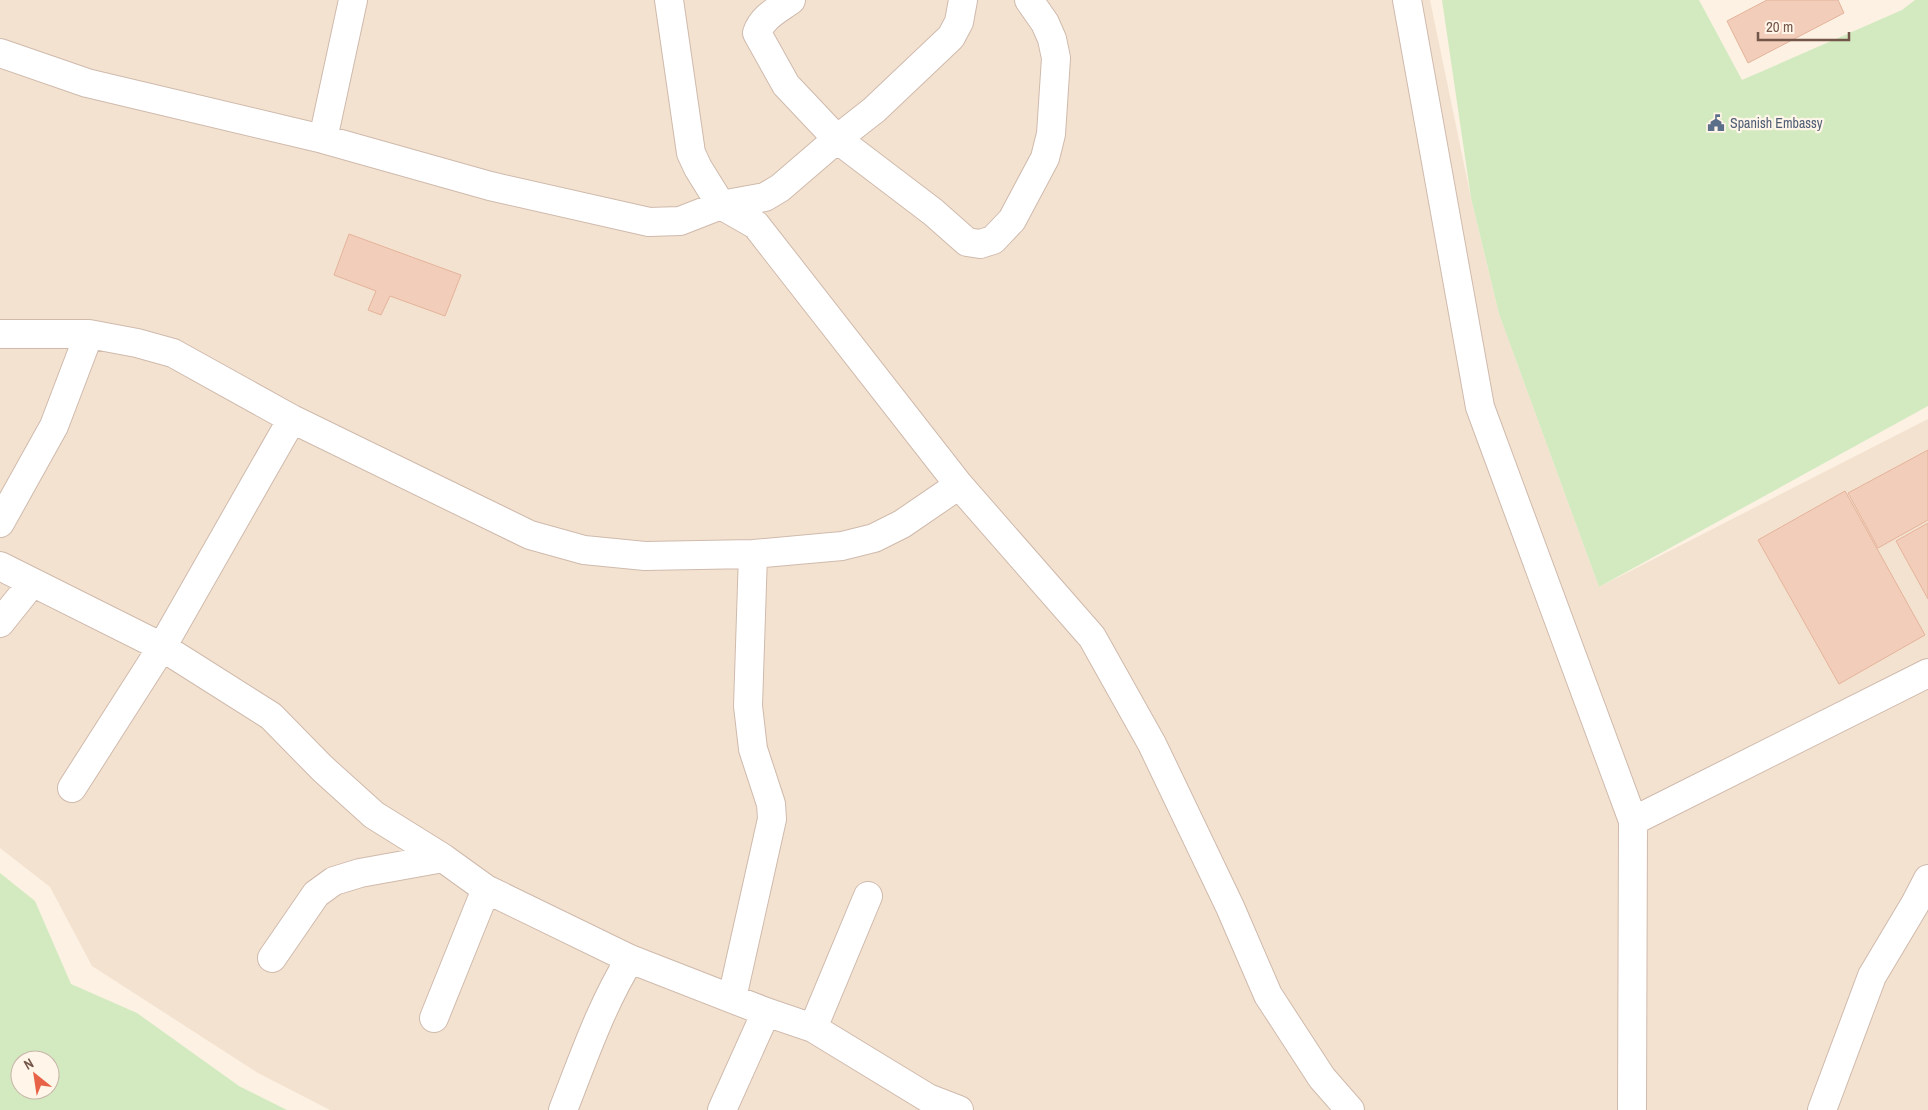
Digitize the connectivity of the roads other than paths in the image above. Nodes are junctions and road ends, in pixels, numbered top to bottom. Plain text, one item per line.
1 (353, 0) edge
2 (669, 0) edge
3 (791, 0) edge
4 (963, 0) edge
5 (1029, 0) edge
6 (1407, 0) edge
7 (2, 60) edge
8 (323, 139) junction
9 (837, 139) junction
10 (721, 205) junction
11 (0, 334) edge
12 (89, 334) junction
13 (292, 419) junction
14 (959, 485) junction
15 (0, 523) edge
16 (753, 554) junction
17 (0, 566) edge
18 (32, 583) junction
19 (0, 623) edge
20 (162, 647) junction
21 (1928, 672) edge
22 (72, 788) dead end
23 (1633, 821) junction
24 (443, 858) junction
25 (1928, 879) edge
26 (486, 889) junction
27 (868, 896) dead end
28 (272, 958) dead end
29 (630, 959) junction
30 (732, 998) junction
31 (766, 1012) junction
32 (434, 1018) dead end
33 (813, 1028) junction
34 (563, 1110) edge
35 (722, 1110) edge
36 (959, 1110) edge
37 (1350, 1110) edge
38 (1632, 1110) edge
39 (1822, 1110) edge

1 - 8 street
2 - 10 street
3 - 9 street
4 - 9 street
5 - 9 street
6 - 23 street
7 - 8 street
8 - 10 street
9 - 10 street
10 - 14 street
11 - 12 street
12 - 13 street
12 - 15 street
13 - 16 street
13 - 20 street
14 - 16 street
14 - 37 street
16 - 30 street
17 - 18 street
18 - 19 street
18 - 20 street
20 - 22 street
20 - 24 street
21 - 23 street
23 - 38 street
24 - 26 street
24 - 28 street
25 - 39 street
26 - 29 street
26 - 32 street
27 - 33 street
29 - 30 street
29 - 34 street
30 - 31 street
31 - 33 street
31 - 35 street
33 - 36 street

